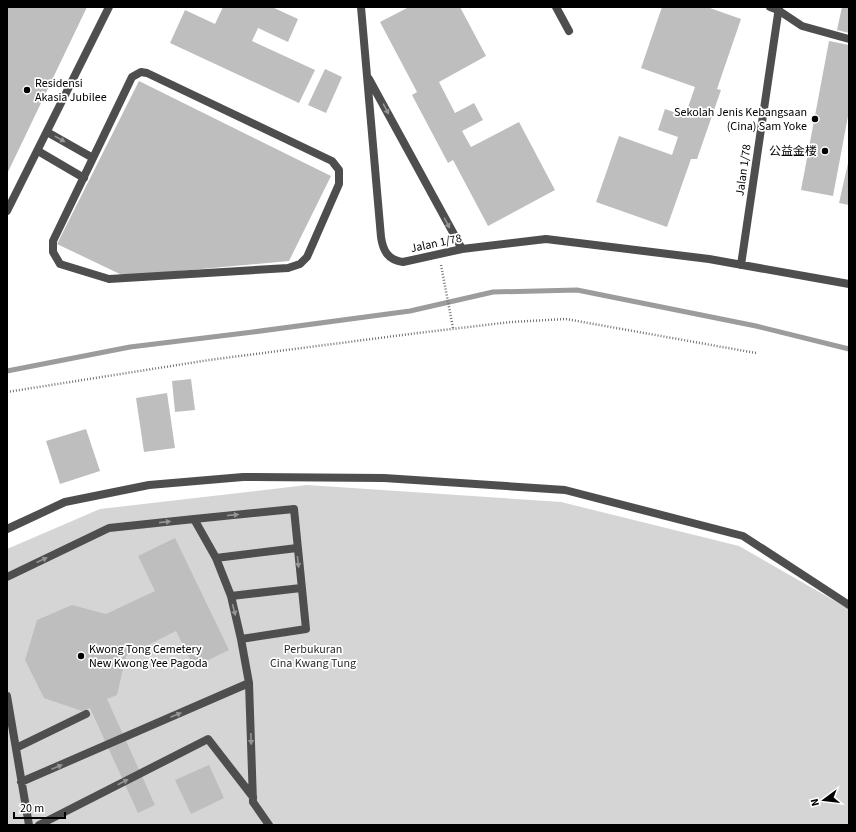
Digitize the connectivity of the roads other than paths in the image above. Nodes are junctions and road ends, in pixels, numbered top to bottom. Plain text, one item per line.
1 (109, 7) edge
2 (361, 7) edge
3 (556, 7) edge
4 (770, 7) edge
5 (779, 8) edge
6 (569, 31) dead end
7 (849, 39) edge
8 (367, 74) junction
9 (47, 132) junction
10 (38, 151) junction
11 (93, 158) junction
12 (84, 178) junction
13 (7, 211) edge
14 (462, 249) junction
15 (741, 265) junction
16 (849, 284) edge
17 (194, 519) junction
18 (7, 529) edge
19 (297, 548) junction
20 (216, 558) junction
21 (7, 577) edge
22 (301, 588) junction
23 (231, 596) junction
24 (849, 605) edge
25 (241, 639) junction
26 (249, 683) junction
27 (7, 696) edge
28 (86, 714) dead end
29 (16, 748) junction
30 (21, 782) junction
31 (253, 798) junction
32 (29, 825) edge
33 (39, 825) edge
34 (269, 825) edge

1 - 9 street
2 - 8 street, Jalan 1/78
3 - 6 street
4 - 5 street
5 - 7 street
5 - 15 street, Jalan 1/78
8 -> 14 street
8 - 14 street, Jalan 1/78
9 - 10 street
9 -> 11 street
10 - 12 street
10 - 13 street
11 - 12 street
11 - 12 street
14 - 15 street, Jalan 1/78
15 - 16 street, Jalan 1/78
17 -> 19 street
17 - 20 street
21 -> 17 street
18 - 24 street
19 - 20 street
19 -> 22 street
20 - 23 street
22 - 23 street
22 - 25 street
23 -> 25 street
25 - 26 street
30 -> 26 street
26 -> 31 street
27 - 29 street
28 - 29 street
29 - 30 street
30 - 32 street
33 -> 31 street
31 - 34 street

